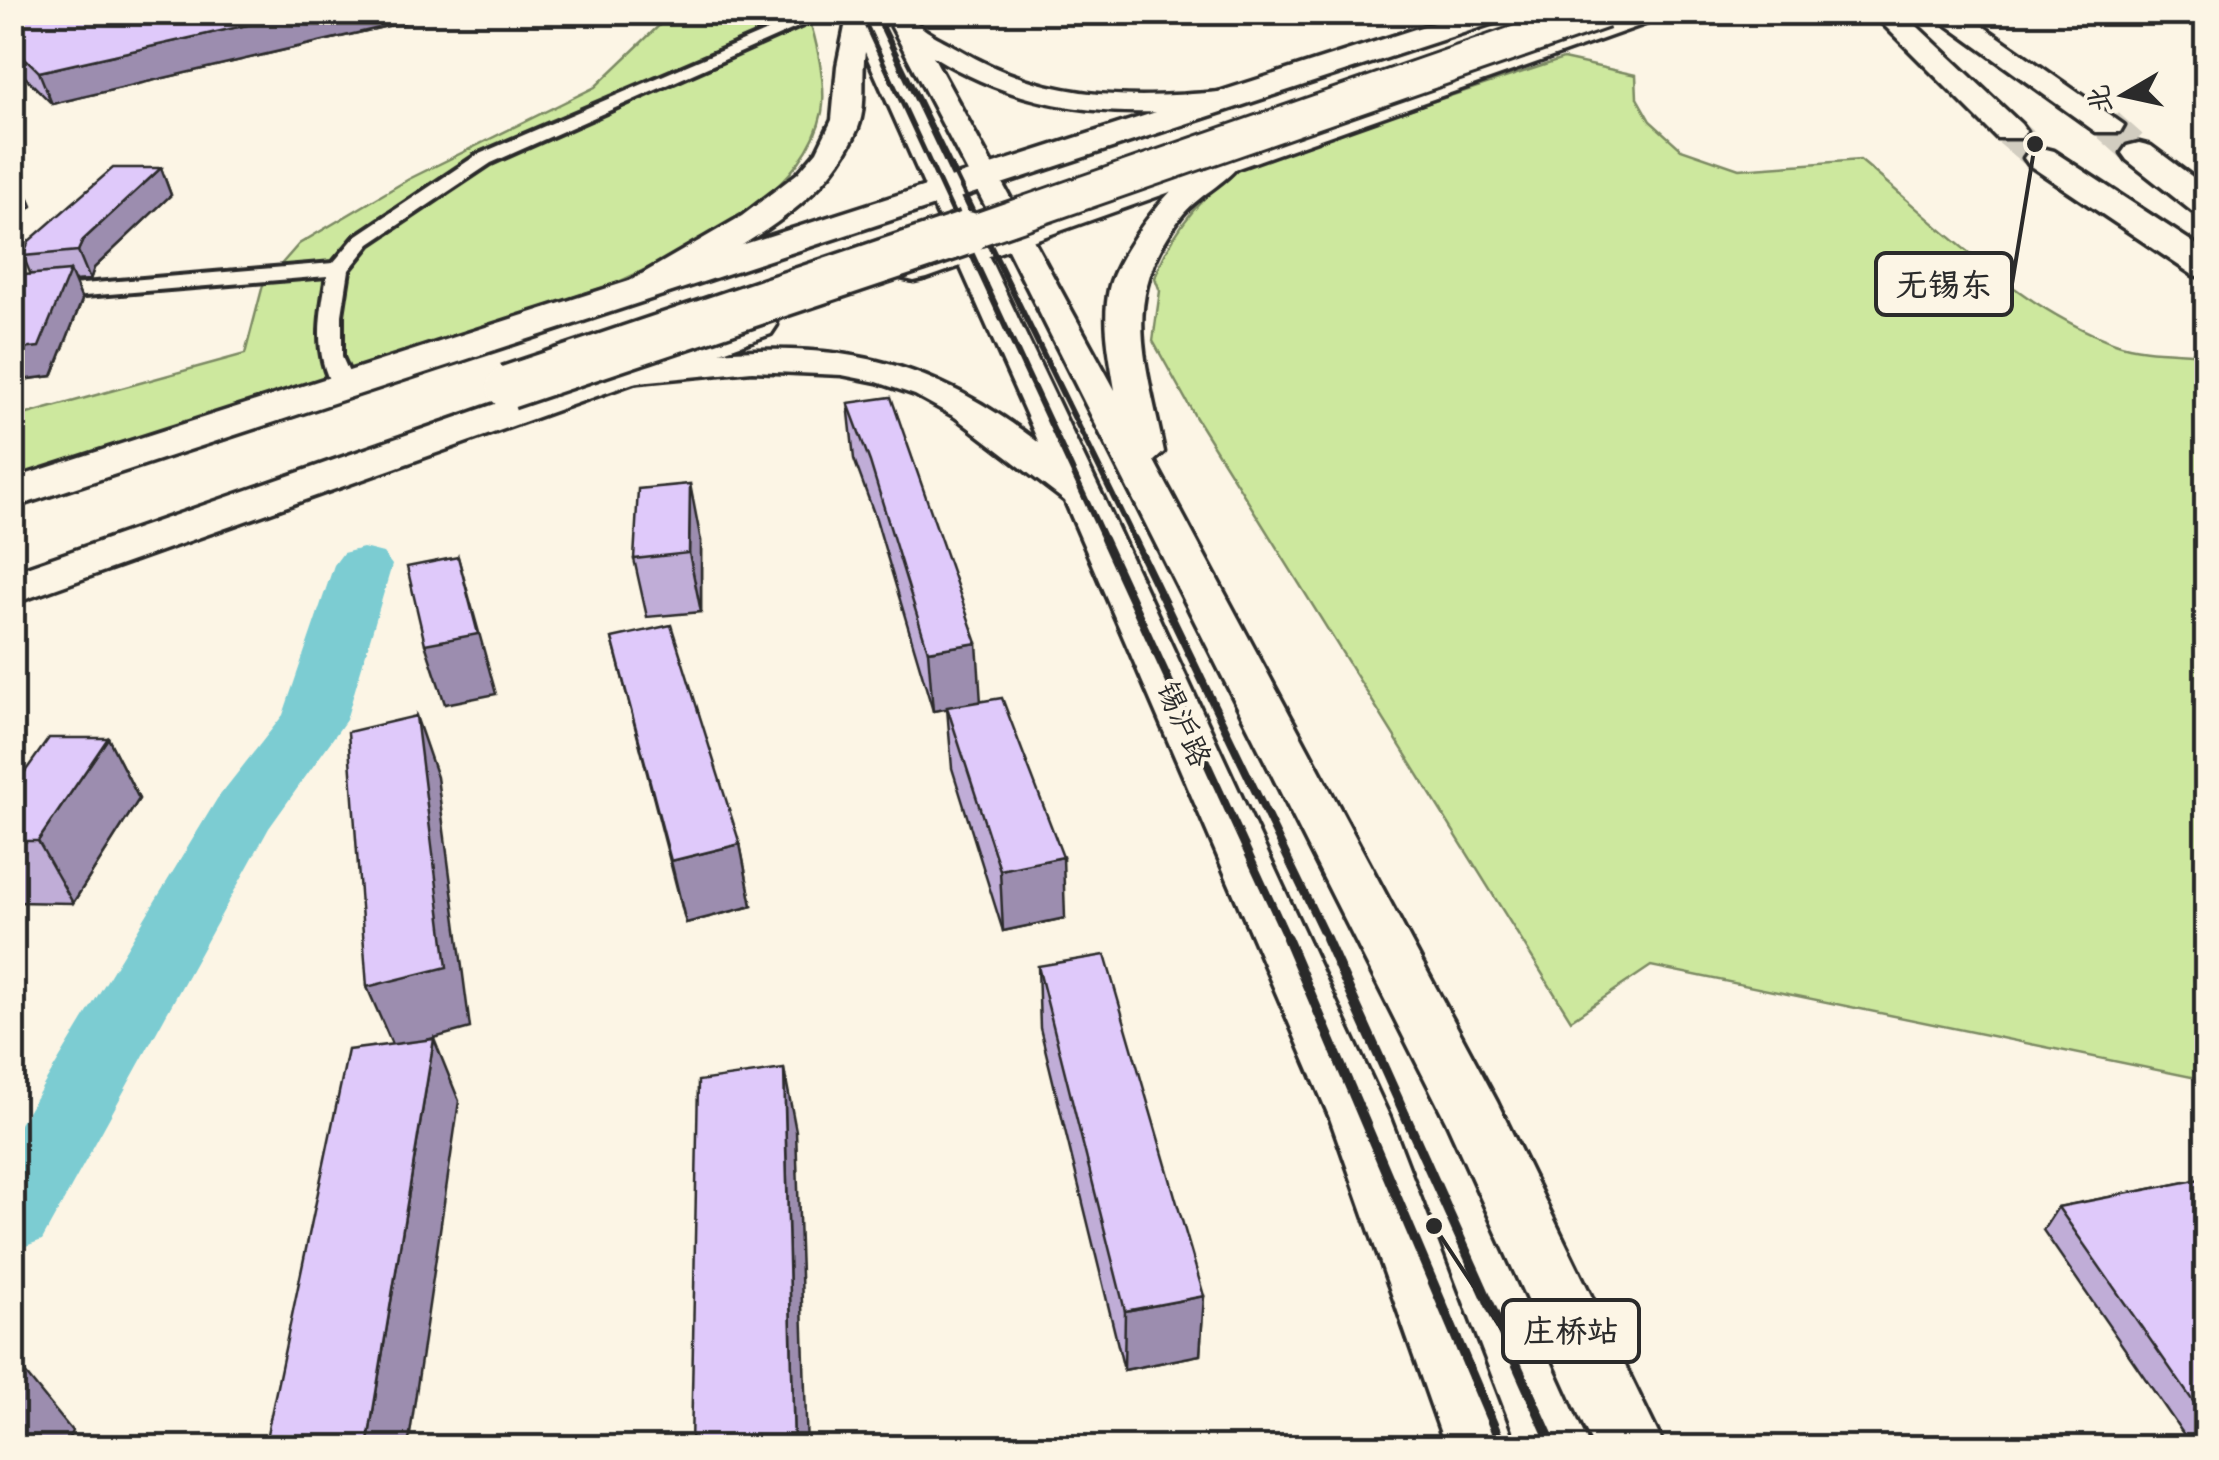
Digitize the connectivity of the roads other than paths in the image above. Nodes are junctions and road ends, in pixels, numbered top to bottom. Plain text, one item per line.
1 (824, 12) edge
2 (1498, 12) edge
3 (1550, 12) edge
4 (1604, 12) edge
5 (1652, 12) edge
6 (1885, 12) edge
7 (1943, 12) edge
8 (860, 13) edge
9 (901, 21) edge
10 (1230, 99) junction
11 (2108, 125) tunnel mouth
12 (2009, 131) tunnel mouth
13 (2139, 153) tunnel mouth
14 (2042, 158) tunnel mouth
15 (1227, 161) junction
16 (963, 186) junction
17 (2206, 204) edge
18 (1016, 234) junction
19 (970, 251) junction
20 (2202, 264) edge
21 (339, 269) junction
22 (635, 292) junction
23 (12, 296) edge
24 (618, 373) junction
25 (495, 376) junction
26 (342, 384) junction
27 (12, 494) edge
28 (1152, 495) junction
29 (1083, 497) junction
30 (12, 522) edge
31 (12, 558) edge
32 (12, 589) edge
33 (1481, 1448) edge
34 (1630, 1448) edge

1 - 21 street
2 - 10 highway
3 - 25 highway
4 - 25 highway, bridge
5 - 15 highway
6 - 12 highway
7 - 11 highway
8 - 16 main road, 锡沪路
8 - 22 main road
9 - 10 main road
9 - 16 main road
10 - 16 highway
13 - 17 highway
14 - 20 highway
15 - 18 highway
15 - 28 main road
16 - 18 main road
16 - 19 main road, 锡沪路
16 - 22 highway
18 - 19 highway
18 - 28 main road
19 - 24 highway
19 - 29 main road, 锡沪路
21 - 23 street
21 - 26 street
22 - 26 highway
24 - 29 main road
24 - 32 highway
25 - 30 highway
25 - 31 highway
26 - 27 highway
28 - 34 main road
29 - 33 main road, 锡沪路

